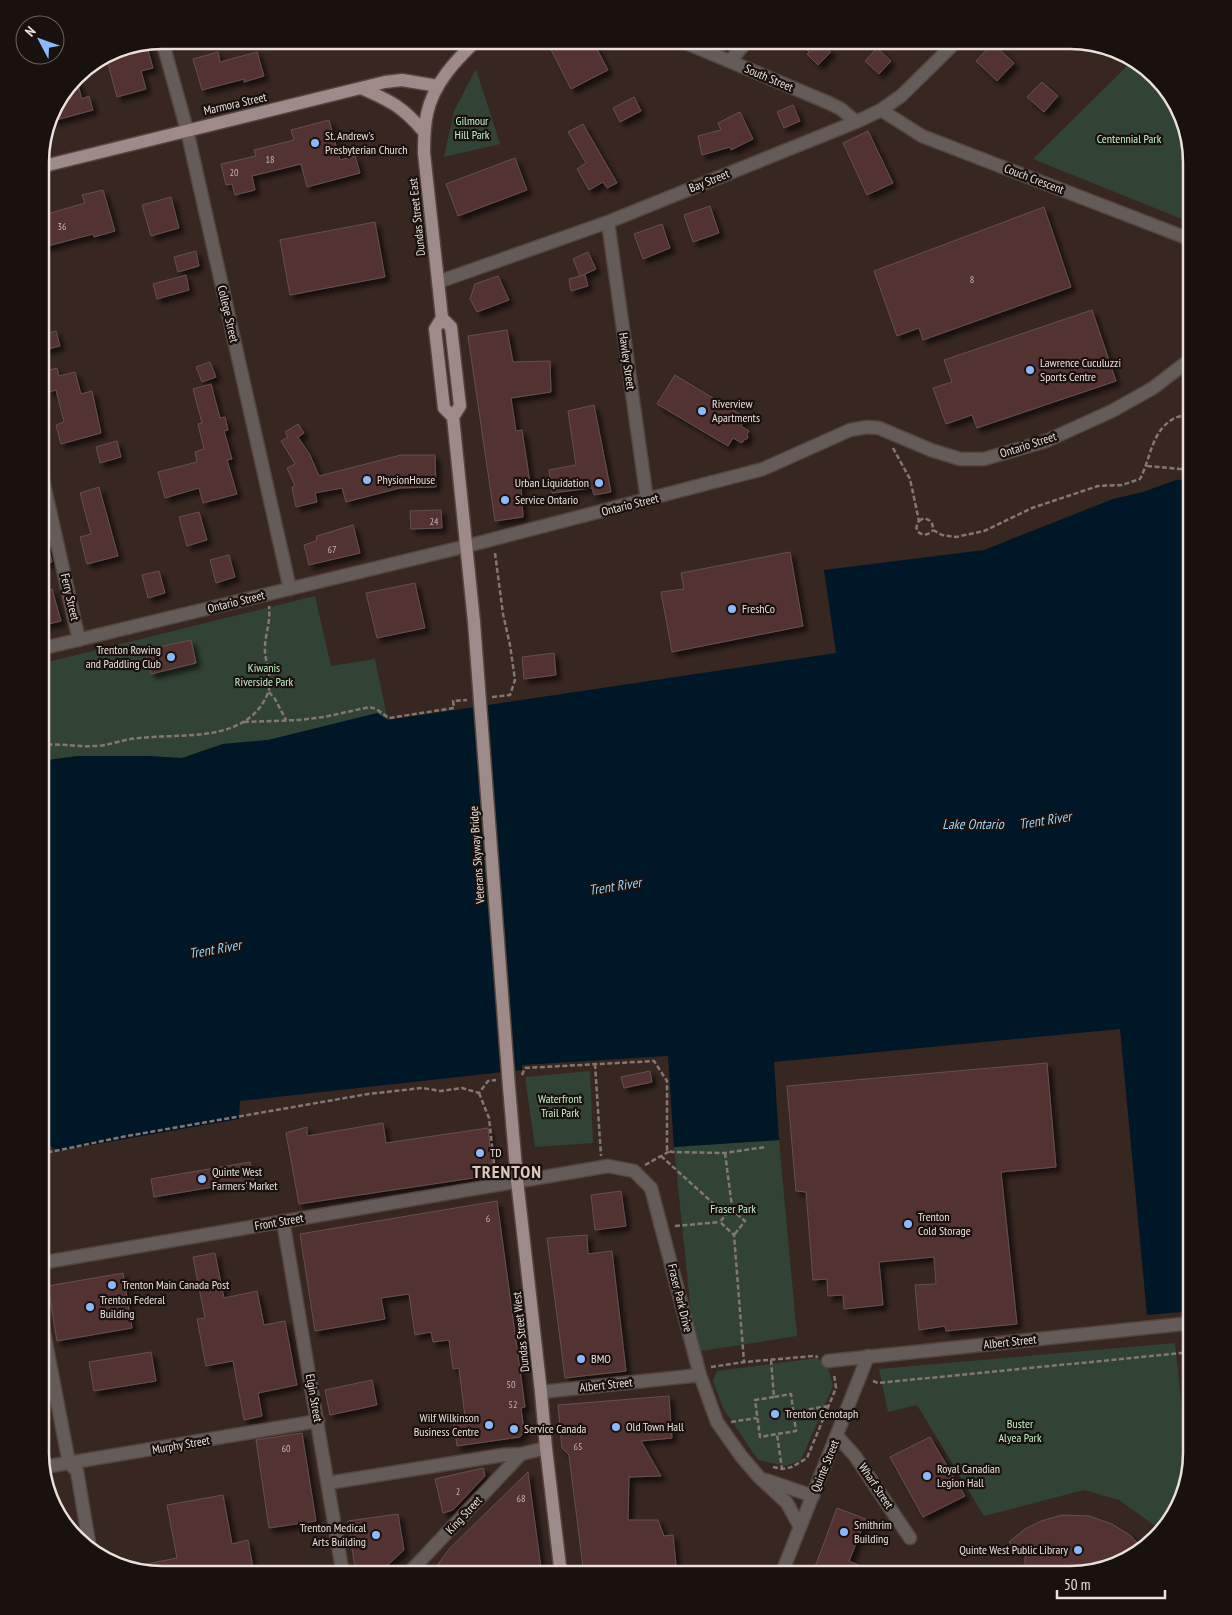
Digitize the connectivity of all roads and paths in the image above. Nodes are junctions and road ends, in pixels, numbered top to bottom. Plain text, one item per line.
1 (164, 49) edge
2 (469, 49) edge
3 (701, 49) edge
4 (740, 49) edge
5 (949, 49) edge
6 (730, 61) junction
7 (438, 86) junction
8 (361, 88) junction
9 (881, 110) junction
10 (856, 122) junction
11 (187, 130) junction
12 (424, 132) junction
13 (49, 165) edge
14 (608, 222) junction
15 (1183, 237) edge
16 (438, 282) junction
17 (1183, 365) edge
18 (1183, 416) edge
19 (880, 428) junction
20 (1147, 466) junction
21 (1183, 468) edge
22 (647, 500) junction
23 (49, 507) edge
24 (919, 521) junction
25 (933, 530) junction
26 (494, 539) junction
27 (467, 546) junction
28 (290, 589) junction
29 (267, 594) junction
30 (474, 622) joint
31 (79, 640) junction
32 (49, 647) edge
33 (268, 691) junction
34 (491, 697) dead end
35 (472, 699) dead end
36 (286, 720) junction
37 (244, 722) junction
38 (49, 744) edge
39 (595, 1064) dead end
40 (509, 1087) joint
41 (479, 1093) dead end
42 (260, 1113) dead end
43 (765, 1147) dead end
44 (49, 1152) edge
45 (672, 1152) dead end
46 (725, 1153) junction
47 (661, 1156) dead end
48 (602, 1167) junction
49 (517, 1180) junction
50 (496, 1184) junction
51 (731, 1209) junction
52 (726, 1215) junction
53 (283, 1221) junction
54 (720, 1222) junction
55 (675, 1226) dead end
56 (734, 1236) junction
57 (49, 1261) edge
58 (1183, 1324) edge
59 (1183, 1353) edge
60 (868, 1356) junction
61 (49, 1359) edge
62 (770, 1360) junction
63 (828, 1361) junction
64 (744, 1362) junction
65 (700, 1375) junction
66 (861, 1376) junction
67 (541, 1392) junction
68 (774, 1397) junction
69 (828, 1406) junction
70 (794, 1412) junction
71 (757, 1418) junction
72 (318, 1421) junction
73 (724, 1423) dead end
74 (777, 1434) junction
75 (838, 1436) junction
76 (546, 1448) junction
77 (521, 1454) junction
78 (69, 1462) junction
79 (50, 1466) edge
80 (767, 1466) dead end
81 (782, 1469) junction
82 (759, 1477) junction
83 (328, 1483) junction
84 (813, 1496) junction
85 (800, 1527) junction
86 (910, 1538) dead end
87 (89, 1539) edge
88 (342, 1566) edge
89 (415, 1566) edge
90 (560, 1566) edge
91 (785, 1566) edge

1 - 11 street, College Street
2 - 7 main road, Dundas Street East
3 - 6 street, South Street
4 - 6 street
5 - 9 street, Bay Street
6 - 10 street, South Street
7 - 8 main road, Marmora Street
7 - 12 main road, Dundas Street East
8 - 11 main road, Marmora Street
8 - 12 main road
9 - 10 street, Bay Street
9 - 15 street, Couch Crescent
10 - 14 street, Bay Street
11 - 13 main road, Marmora Street
11 - 28 street, College Street
12 - 16 main road, Dundas Street East
14 - 16 street, Bay Street
14 - 22 street, Hawley Street
16 - 27 main road, Dundas Street East
17 - 19 street, Ontario Street
18 - 20 path
19 - 22 street, Ontario Street
19 - 24 path
20 - 21 path
20 - 25 path
22 - 26 street, Ontario Street
23 - 31 street, Ferry Street
24 - 25 path
24 - 25 path
26 - 27 street, Ontario Street
26 - 34 path
27 - 28 street, Ontario Street
27 - 30 main road, Dundas Street East
28 - 29 street, Ontario Street
29 - 31 street, Ontario Street
29 - 33 path
30 - 40 main road, Veterans Skyway Bridge, bridge
31 - 32 street, Ontario Street
33 - 36 path
33 - 37 path
35 - 36 path
36 - 37 path
37 - 38 path
39 - 48 path
40 - 49 main road, Dundas Street West
41 - 50 path
42 - 44 path
43 - 46 path
45 - 46 path
46 - 51 path
47 - 52 path
48 - 49 street, Fraser Park Drive
48 - 65 street, Fraser Park Drive
49 - 50 street, Front Street
49 - 67 main road, Dundas Street West
50 - 53 street, Front Street
51 - 52 path
51 - 56 path
52 - 54 path
53 - 57 street, Front Street
53 - 72 street, Elgin Street
54 - 55 path
54 - 56 path
56 - 64 path
58 - 60 street, Albert Street
59 - 66 path
60 - 63 street, Albert Street
60 - 66 street, Quinte Street
61 - 78 street
62 - 63 path
62 - 64 path
62 - 68 path
63 - 69 path
64 - 65 path
65 - 67 street, Albert Street
65 - 82 street, Fraser Park Drive
66 - 75 street, Quinte Street
67 - 76 main road, Dundas Street West
68 - 70 path
68 - 71 path
69 - 70 path
69 - 81 path
70 - 74 path
71 - 73 path
71 - 74 path
72 - 78 street, Murphy Street
72 - 83 street, Elgin Street
74 - 81 path
75 - 84 street, Quinte Street
75 - 86 street, Wharf Street
76 - 77 street
76 - 90 main road, Dundas Street West
77 - 83 street
77 - 89 street, King Street
78 - 79 street, Murphy Street
78 - 87 street
80 - 81 path
82 - 84 street
82 - 85 street, Fraser Park Drive
83 - 88 street, Elgin Street
84 - 85 street, Quinte Street
85 - 91 street, Quinte Street

